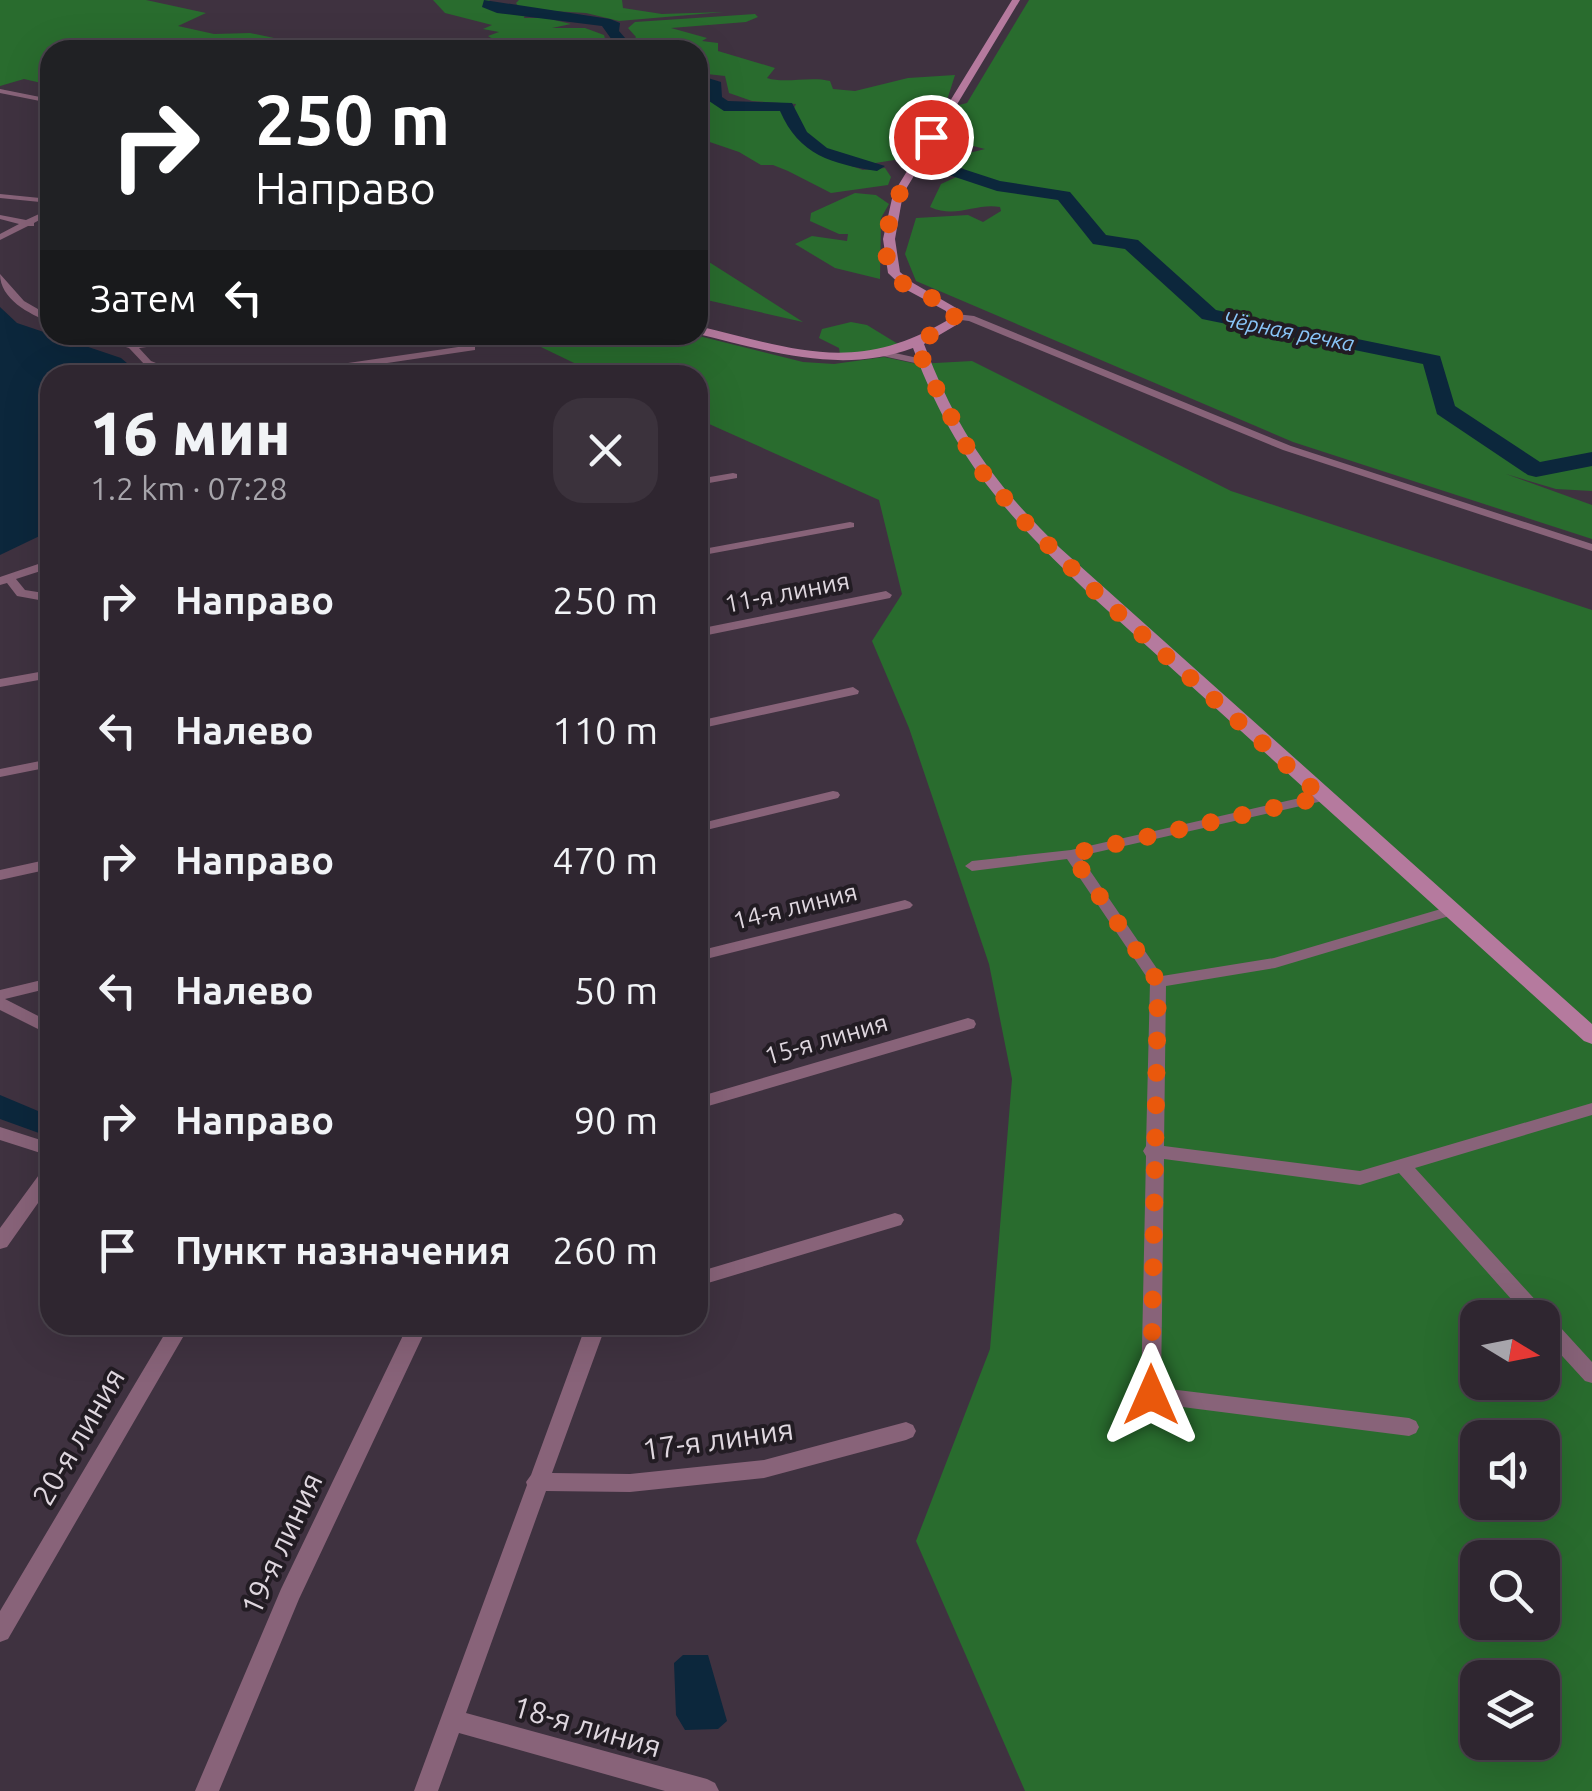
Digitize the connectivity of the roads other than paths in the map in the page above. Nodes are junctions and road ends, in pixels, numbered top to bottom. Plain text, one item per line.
1 (1016, 0) edge
2 (0, 90) edge
3 (40, 99) edge
4 (0, 196) edge
5 (40, 200) edge
6 (0, 217) edge
7 (40, 218) edge
8 (31, 224) junction
9 (2, 240) edge
10 (0, 276) edge
11 (40, 313) edge
12 (956, 317) junction
13 (708, 333) edge
14 (917, 342) junction
15 (129, 345) edge
16 (140, 345) edge
17 (132, 346) junction
18 (472, 348) dead end
19 (881, 353) junction
20 (924, 362) junction
21 (151, 365) edge
22 (355, 365) edge
23 (734, 476) dead end
24 (708, 480) edge
25 (850, 525) dead end
26 (1592, 548) edge
27 (708, 551) edge
28 (40, 568) edge
29 (5, 580) edge
30 (40, 596) edge
31 (886, 596) dead end
32 (708, 631) edge
33 (40, 676) edge
34 (0, 683) edge
35 (853, 691) dead end
36 (708, 722) edge
37 (40, 765) edge
38 (0, 773) edge
39 (834, 796) dead end
40 (1322, 797) junction
41 (708, 826) edge
42 (1071, 854) junction
43 (40, 866) edge
44 (972, 866) dead end
45 (0, 875) edge
46 (905, 904) dead end
47 (1451, 911) junction
48 (708, 953) edge
49 (1158, 982) junction
50 (40, 985) edge
51 (0, 995) edge
52 (0, 1004) edge
53 (968, 1024) dead end
54 (40, 1025) edge
55 (1592, 1036) edge
56 (708, 1100) edge
57 (1592, 1109) edge
58 (0, 1133) edge
59 (40, 1147) edge
60 (1152, 1151) junction
61 (1404, 1168) junction
62 (40, 1186) edge
63 (895, 1220) dead end
64 (0, 1242) edge
65 (708, 1276) edge
66 (1524, 1300) edge
67 (174, 1335) edge
68 (413, 1335) edge
69 (592, 1335) edge
70 (1560, 1340) edge
71 (1592, 1375) edge
72 (1409, 1427) dead end
73 (906, 1431) dead end
74 (536, 1482) junction
75 (0, 1632) edge
76 (452, 1720) junction
77 (207, 1791) edge
78 (426, 1791) edge
79 (707, 1791) edge

1 - 12 street
2 - 3 street
4 - 5 street
6 - 8 street
7 - 8 street
8 - 9 street
10 - 11 street
12 - 14 street
12 - 26 street
13 - 19 street
14 - 19 street
14 - 20 street
15 - 17 street
16 - 17 street
17 - 21 street
18 - 22 street
19 - 20 street
20 - 40 street
23 - 24 street
25 - 27 street
28 - 29 street
29 - 30 street
31 - 32 street, 11-я линия
33 - 34 street
35 - 36 street
37 - 38 street
39 - 41 street
40 - 42 street
40 - 47 street
42 - 44 street
42 - 49 street
43 - 45 street
46 - 48 street, 14-я линия
47 - 49 street
47 - 55 street
49 - 60 street
50 - 51 street
52 - 54 street
53 - 56 street, 15-я линия
57 - 61 street
58 - 59 street
60 - 61 street
60 - 72 street
61 - 66 street
62 - 64 street
63 - 65 street
67 - 75 street, 20-я линия
68 - 77 street, 19-я линия
69 - 74 street
70 - 71 street
73 - 74 street, 17-я линия
74 - 76 street
76 - 78 street
76 - 79 street, 18-я линия

